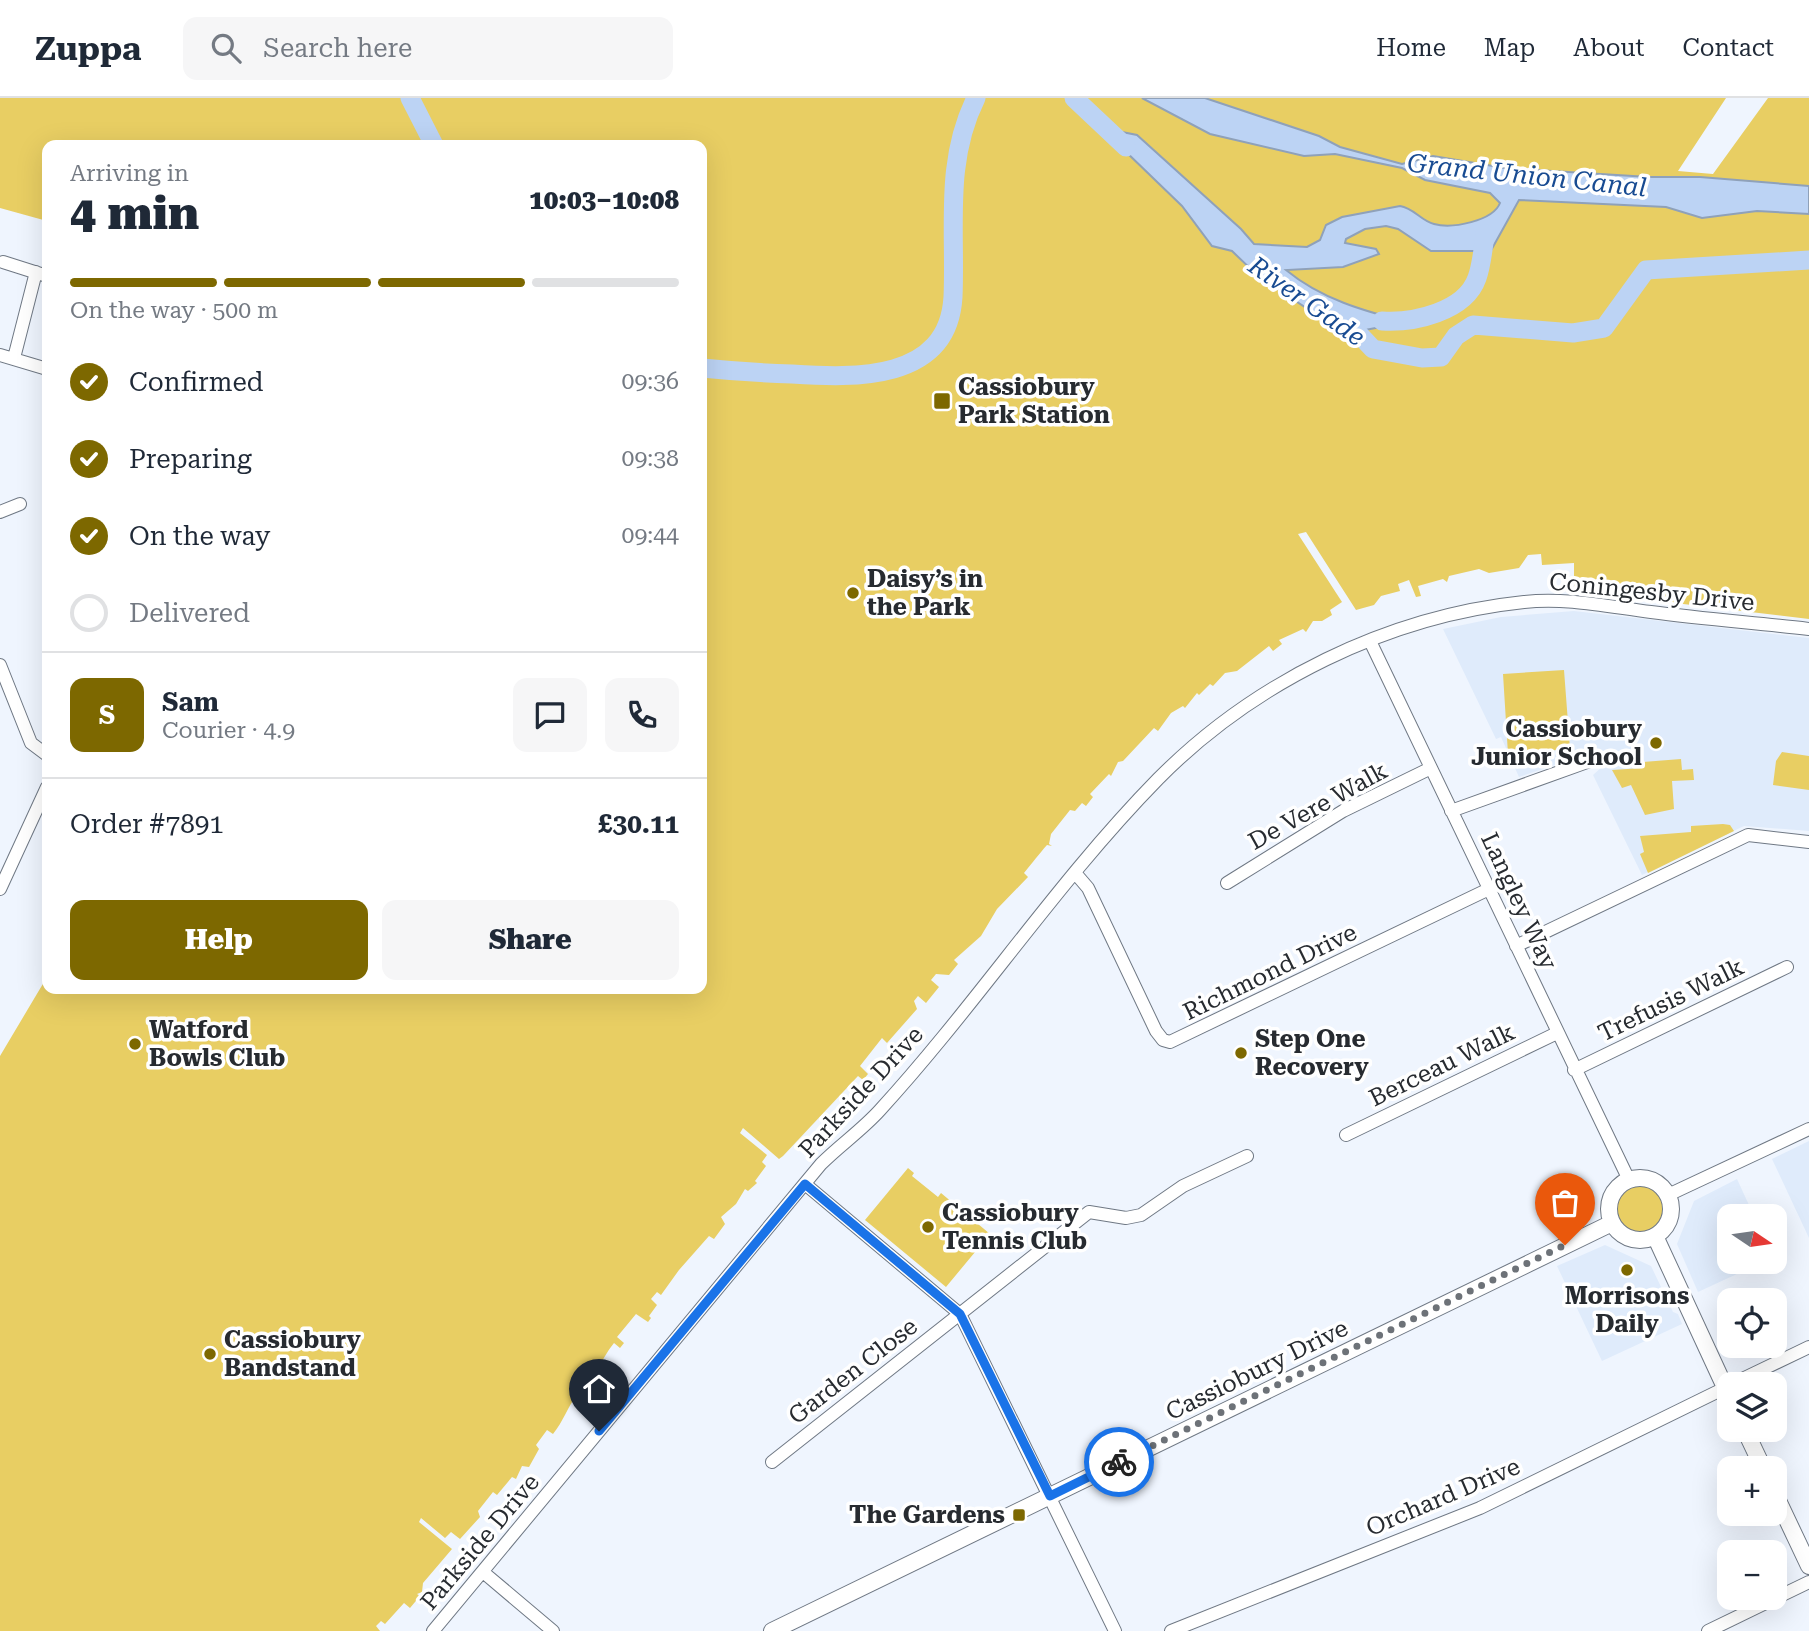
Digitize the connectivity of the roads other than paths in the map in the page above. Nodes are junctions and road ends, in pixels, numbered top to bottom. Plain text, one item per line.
1 (3, 262) dead end
2 (42, 274) edge
3 (0, 355) edge
4 (14, 358) junction
5 (42, 367) edge
6 (20, 504) dead end
7 (0, 512) edge
8 (1809, 629) edge
9 (1370, 641) junction
10 (0, 665) edge
11 (42, 751) edge
12 (1590, 761) dead end
13 (1431, 768) junction
14 (42, 798) edge
15 (1451, 811) junction
16 (1809, 842) edge
17 (1076, 874) junction
18 (1227, 883) dead end
19 (0, 889) edge
20 (1489, 889) junction
21 (1516, 947) junction
22 (1787, 967) dead end
23 (1557, 1033) junction
24 (1574, 1070) junction
25 (1809, 1129) edge
26 (1346, 1135) dead end
27 (1247, 1156) dead end
28 (1629, 1180) junction
29 (805, 1184) junction
30 (1668, 1195) junction
31 (1612, 1223) junction
32 (1655, 1236) junction
33 (960, 1314) junction
34 (1809, 1347) edge
35 (1721, 1372) edge
36 (1760, 1372) edge
37 (1717, 1394) edge
38 (772, 1462) dead end
39 (1050, 1496) junction
40 (1787, 1520) edge
41 (1809, 1566) edge
42 (483, 1572) junction
43 (1809, 1582) edge
44 (433, 1631) edge
45 (553, 1631) edge
46 (772, 1631) edge
47 (1115, 1631) edge
48 (1171, 1631) edge
49 (1708, 1631) edge

1 - 2 street
2 - 4 street
3 - 4 street
4 - 5 street
6 - 7 street
8 - 9 street, Coningesby Drive
9 - 13 street, Langley Way
9 - 17 street, Parkside Drive
10 - 11 street
12 - 15 street
13 - 15 street, Langley Way
13 - 18 street, De Vere Walk
14 - 19 street
15 - 20 street, Langley Way
16 - 21 street
17 - 20 street, Richmond Drive
17 - 29 street, Parkside Drive
20 - 21 street, Langley Way
21 - 23 street, Langley Way
22 - 24 street, Trefusis Walk
23 - 24 street, Langley Way
23 - 26 street, Berceau Walk
24 - 28 street, Langley Way
25 - 30 street
27 - 33 street, Garden Close
28 - 30 street
28 - 31 street
29 - 33 street
29 - 42 street, Parkside Drive
30 - 32 street
31 - 32 street
31 - 39 street, Cassiobury Drive
32 - 35 street
33 - 38 street, Garden Close
33 - 39 street
34 - 36 street, Orchard Drive
37 - 48 street, Orchard Drive
39 - 46 street, Cassiobury Drive
39 - 47 street
40 - 41 street
42 - 44 street, Parkside Drive
42 - 45 street
43 - 49 street

